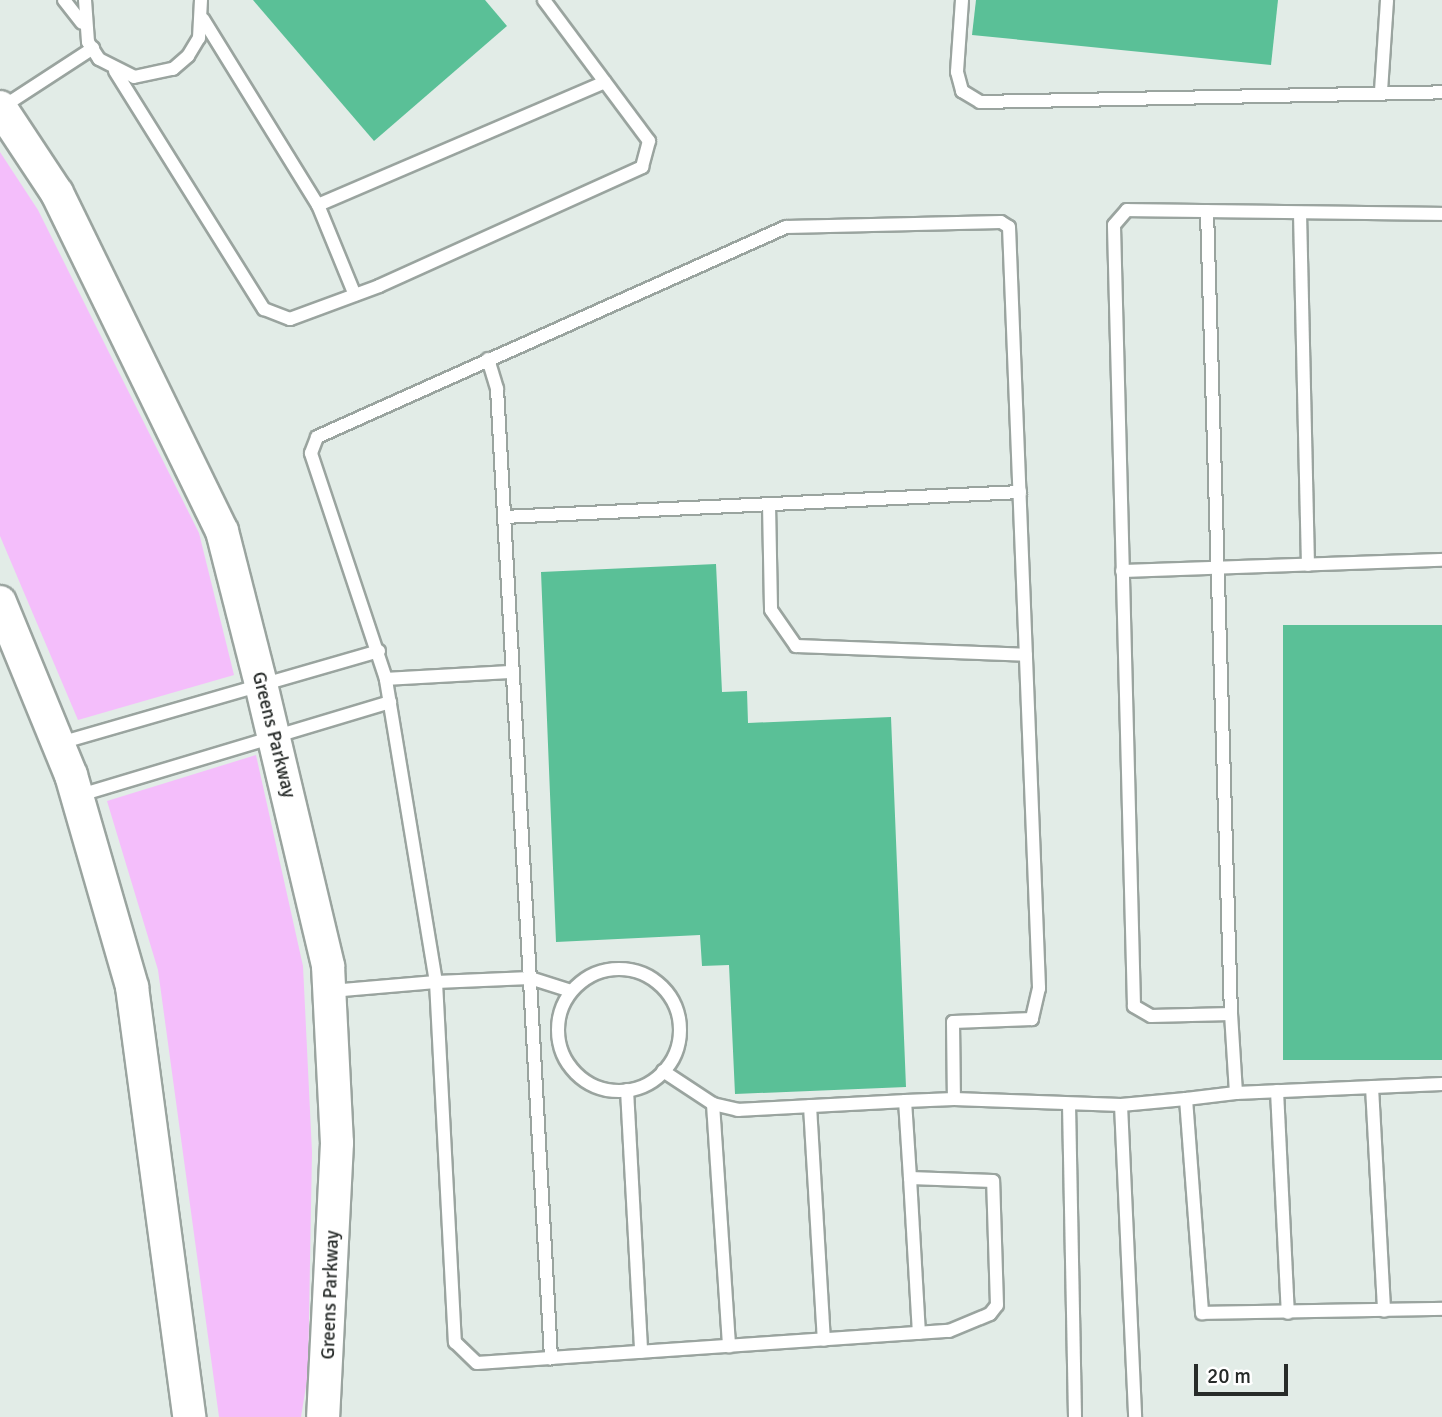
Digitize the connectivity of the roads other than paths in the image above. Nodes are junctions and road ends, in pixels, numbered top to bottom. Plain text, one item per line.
1 (64, 0) edge
2 (85, 0) edge
3 (201, 0) edge
4 (544, 0) edge
5 (962, 0) edge
6 (1387, 0) edge
7 (203, 19) junction
8 (82, 23) junction
9 (93, 48) junction
10 (116, 71) junction
11 (605, 82) junction
12 (1381, 90) junction
13 (1442, 92) edge
14 (0, 108) edge
15 (318, 205) junction
16 (1207, 211) junction
17 (1300, 213) junction
18 (1442, 214) edge
19 (355, 295) junction
20 (488, 359) junction
21 (1020, 492) junction
22 (769, 504) junction
23 (504, 517) junction
24 (1442, 560) edge
25 (1308, 565) junction
26 (1218, 568) junction
27 (1122, 571) junction
28 (0, 603) edge
29 (380, 652) junction
30 (1026, 655) junction
31 (513, 672) junction
32 (386, 679) junction
33 (261, 684) junction
34 (390, 702) junction
35 (273, 733) junction
36 (58, 744) junction
37 (77, 796) junction
38 (530, 978) junction
39 (436, 982) junction
40 (329, 991) junction
41 (571, 991) junction
42 (1231, 1014) junction
43 (663, 1071) junction
44 (1442, 1084) edge
45 (1372, 1087) junction
46 (627, 1090) junction
47 (1277, 1091) junction
48 (1236, 1093) junction
49 (954, 1099) junction
50 (1186, 1099) junction
51 (905, 1101) junction
52 (713, 1104) junction
53 (1069, 1104) junction
54 (1121, 1105) junction
55 (810, 1106) junction
56 (910, 1178) junction
57 (1442, 1310) edge
58 (1384, 1311) junction
59 (1288, 1313) junction
60 (178, 1331) junction
61 (919, 1333) junction
62 (824, 1340) junction
63 (729, 1346) junction
64 (641, 1352) junction
65 (551, 1358) junction
66 (189, 1417) edge
67 (206, 1417) edge
68 (323, 1417) edge
69 (1075, 1417) edge
70 (1135, 1417) edge

1 - 8 lane
2 - 8 lane
3 - 7 lane
4 - 11 lane
5 - 12 lane
6 - 12 lane
7 - 10 lane
7 - 15 lane
8 - 9 lane
9 - 10 lane
9 - 14 lane
10 - 19 lane
11 - 15 lane
11 - 19 lane
12 - 13 lane
14 - 33 street, Greens Parkway
15 - 19 lane
16 - 17 lane
16 - 26 lane
16 - 27 lane
17 - 18 lane
17 - 25 lane
20 - 21 lane
20 - 23 lane
20 - 29 lane
21 - 22 lane
21 - 30 lane
22 - 23 lane
22 - 30 lane
23 - 31 lane
24 - 25 lane
25 - 26 lane
26 - 27 lane
26 - 42 lane
27 - 42 lane
28 - 36 street
29 - 32 lane
29 - 33 lane
30 - 49 lane
31 - 32 lane
31 - 38 lane
32 - 34 lane
33 - 35 street, Greens Parkway
33 - 36 lane
34 - 35 lane
34 - 39 lane
35 - 37 lane
35 - 40 street, Greens Parkway
36 - 37 street
37 - 60 street
38 - 39 lane
38 - 41 lane
38 - 65 lane
39 - 40 lane
39 - 65 lane
40 - 68 street, Greens Parkway
41 - 43 lane
41 - 46 lane
42 - 48 lane
43 - 46 lane
43 - 52 lane
44 - 45 lane
45 - 47 lane
45 - 58 lane
46 - 64 lane
47 - 48 lane
47 - 59 lane
48 - 50 lane
49 - 51 lane
49 - 53 lane
50 - 54 lane
50 - 59 lane
51 - 55 lane
51 - 56 lane
52 - 55 lane
52 - 63 lane
53 - 54 lane
53 - 69 lane
54 - 70 lane
55 - 62 lane
56 - 61 lane
56 - 61 lane
57 - 58 lane
58 - 59 lane
60 - 66 street
60 - 67 street
61 - 62 lane
62 - 63 lane
63 - 64 lane
64 - 65 lane

